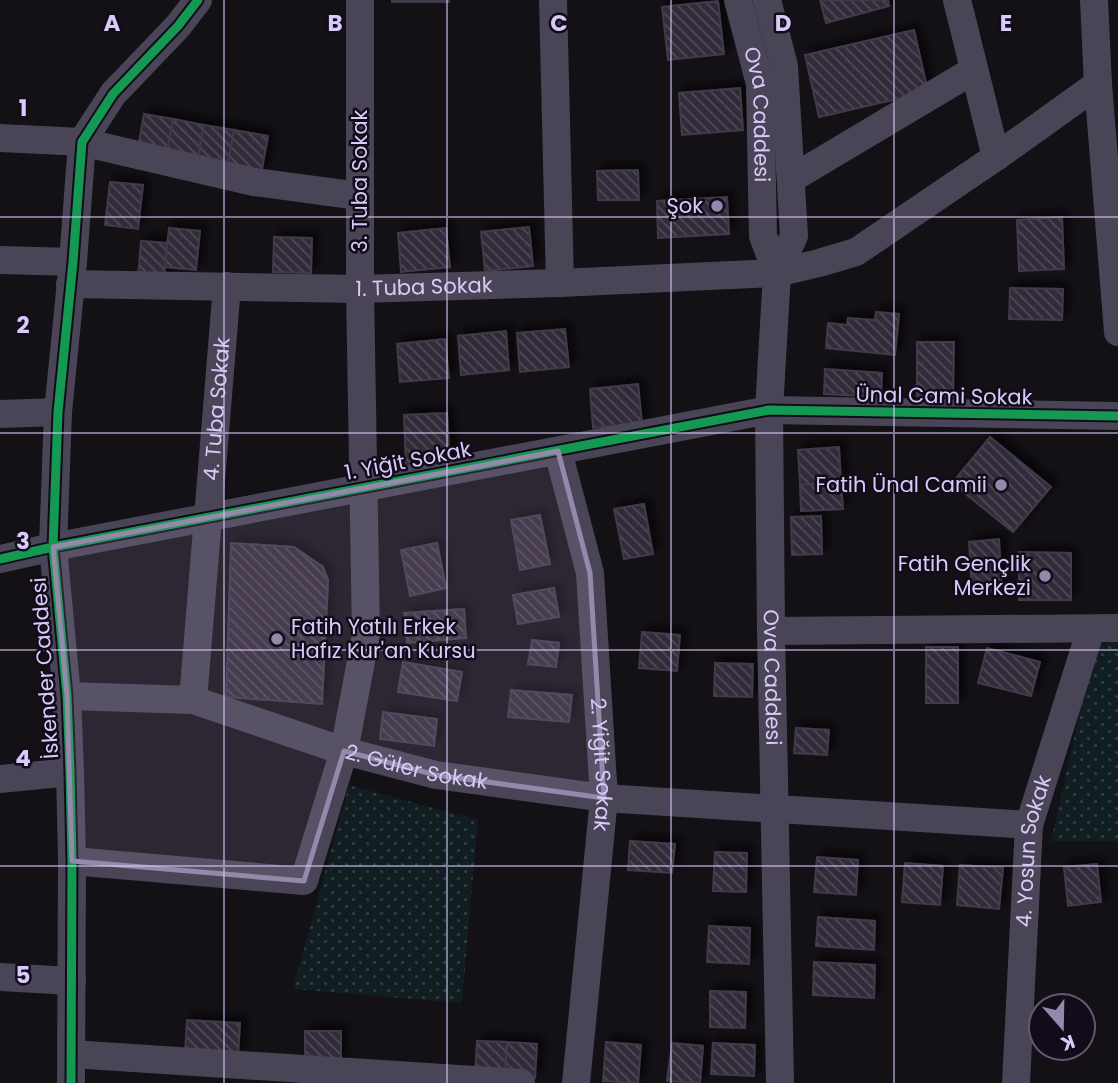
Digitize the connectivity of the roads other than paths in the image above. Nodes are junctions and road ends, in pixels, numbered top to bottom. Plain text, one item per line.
1 (198, 0) edge
2 (360, 0) edge
3 (553, 0) edge
4 (738, 0) edge
5 (767, 0) edge
6 (957, 0) edge
7 (1094, 0) edge
8 (179, 13) edge
9 (974, 70) junction
10 (1098, 85) junction
11 (0, 138) edge
12 (82, 142) junction
13 (996, 157) junction
14 (791, 179) junction
15 (359, 196) junction
16 (0, 260) edge
17 (71, 273) junction
18 (777, 273) junction
19 (561, 283) junction
20 (227, 286) junction
21 (360, 289) junction
22 (1118, 332) edge
23 (769, 410) junction
24 (58, 412) junction
25 (0, 414) edge
26 (1118, 416) edge
27 (558, 451) junction
28 (363, 488) junction
29 (209, 517) junction
30 (53, 547) junction
31 (0, 559) edge
32 (1105, 628) edge
33 (771, 631) junction
34 (67, 696) junction
35 (193, 700) junction
36 (344, 751) junction
37 (70, 772) junction
38 (0, 779) edge
39 (604, 798) junction
40 (775, 808) junction
41 (1029, 825) junction
42 (72, 861) junction
43 (0, 976) edge
44 (72, 981) junction
45 (71, 1054) junction
46 (71, 1083) edge
47 (522, 1083) edge
48 (576, 1083) edge
49 (780, 1083) edge
50 (1016, 1083) edge

1 - 8 street, İskender Caddesi
2 - 15 street, 3. Tuba Sokak
3 - 19 street
4 - 18 street, Ova Caddesi
5 - 14 street, Ova Caddesi
6 - 9 street
7 - 10 street
8 - 12 street, İskender Caddesi
9 - 13 street
9 - 14 street
10 - 13 street, 1. Tuba Sokak
10 - 22 street
11 - 12 street
12 - 15 street
12 - 17 street, İskender Caddesi
13 - 18 street, 1. Tuba Sokak
14 - 18 street, Ova Caddesi
15 - 21 street, 3. Tuba Sokak
16 - 17 street, 1. Tuba Sokak
17 - 20 street, 1. Tuba Sokak
17 - 24 street, İskender Caddesi
18 - 19 street, 1. Tuba Sokak
18 - 23 street, Ova Caddesi
19 - 21 street, 1. Tuba Sokak
20 - 21 street, 1. Tuba Sokak
20 - 29 street, 4. Tuba Sokak
21 - 28 street, 3. Tuba Sokak
23 - 26 street, Ünal Cami Sokak
23 - 27 street, 1. Yiğit Sokak
23 - 33 street, Ova Caddesi
24 - 25 street
24 - 30 street, İskender Caddesi
27 - 28 street, 1. Yiğit Sokak
27 - 39 street, 2. Yiğit Sokak
28 - 29 street, 1. Yiğit Sokak
28 - 36 street, 3. Tuba Sokak
29 - 30 street, 1. Yiğit Sokak
29 - 35 street, 4. Tuba Sokak
30 - 31 street, 1. Yiğit Sokak
30 - 34 street, İskender Caddesi
32 - 33 street
32 - 41 street, 4. Yosun Sokak
33 - 40 street, Ova Caddesi
34 - 35 street, 2. Güler Sokak
34 - 37 street, İskender Caddesi
35 - 36 street, 2. Güler Sokak
36 - 39 street, 2. Güler Sokak
36 - 42 street, 3. Tuba Sokak
37 - 38 street
37 - 42 street, İskender Caddesi
39 - 40 street, 2. Güler Sokak
39 - 48 street, 2. Yiğit Sokak
40 - 41 street, 2. Güler Sokak
40 - 49 street, Ova Caddesi
41 - 50 street, 4. Yosun Sokak
42 - 44 street, İskender Caddesi
43 - 44 street
44 - 45 street, İskender Caddesi
45 - 46 street, İskender Caddesi
45 - 47 street

